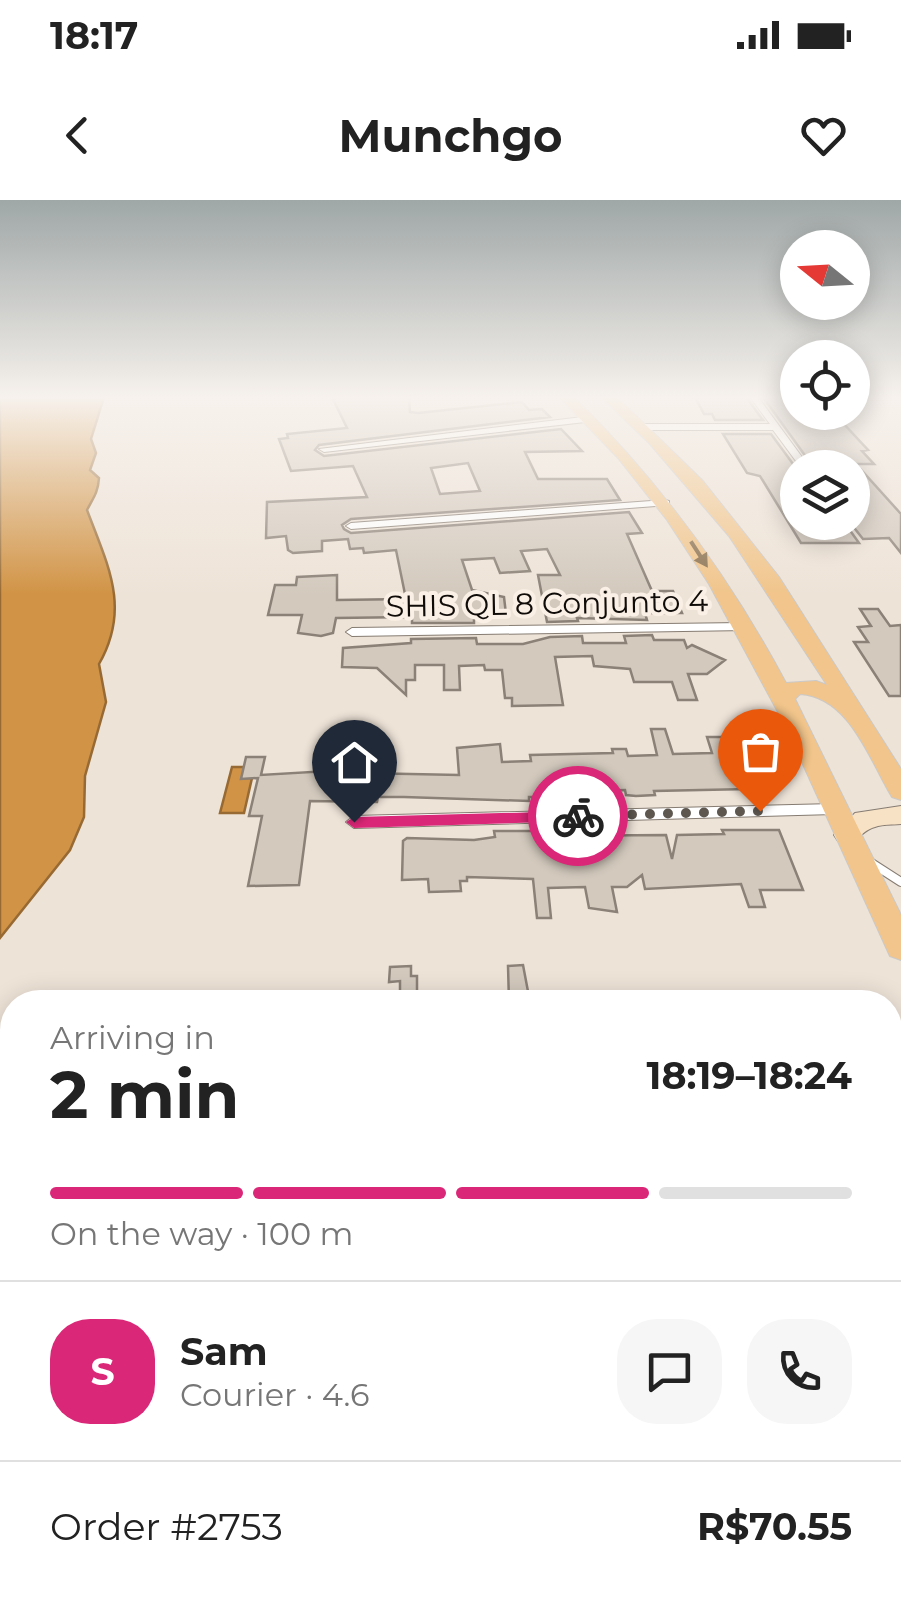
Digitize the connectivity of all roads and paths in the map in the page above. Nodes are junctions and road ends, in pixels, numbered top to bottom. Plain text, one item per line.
1 (637, 463) edge
2 (679, 463) edge
3 (633, 465) joint
4 (664, 504) junction
5 (351, 526) dead end
6 (743, 627) junction
7 (352, 632) dead end
8 (763, 660) junction
9 (830, 670) junction
10 (781, 698) junction
11 (856, 713) junction
12 (901, 791) edge
13 (834, 809) junction
14 (901, 815) edge
15 (354, 822) dead end
16 (853, 846) junction
17 (901, 882) edge
18 (900, 943) edge

1 - 3 main road
2 - 9 main road
3 - 4 main road
4 - 5 street
4 -> 6 main road
6 - 7 street, SHIS QL 8 Conjunto 4
6 - 8 main road
8 - 9 main road
8 - 10 main road
9 - 11 main road
10 - 11 main road
10 - 13 main road
11 - 12 main road
13 - 15 street
13 - 16 main road
14 - 16 street
16 - 17 lane
16 - 18 main road

